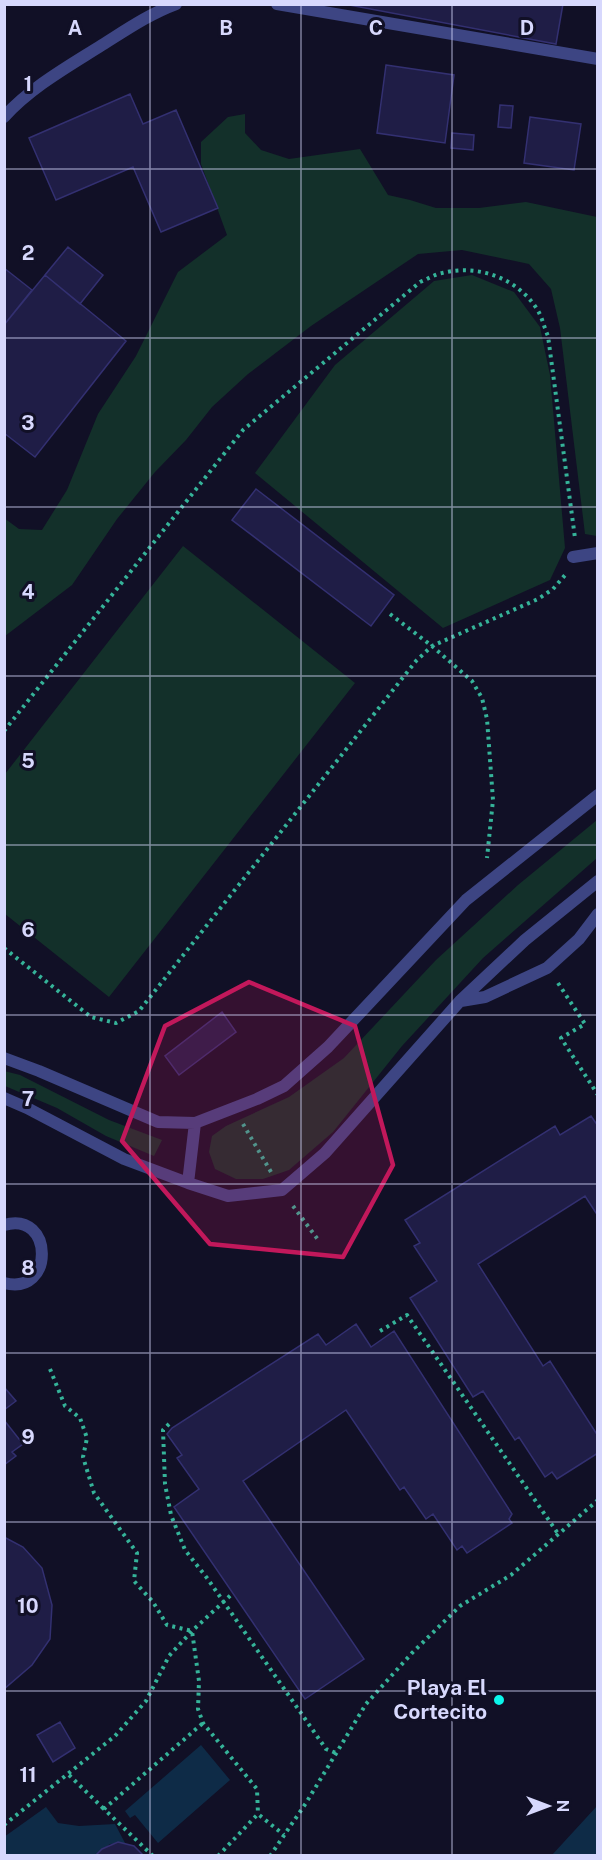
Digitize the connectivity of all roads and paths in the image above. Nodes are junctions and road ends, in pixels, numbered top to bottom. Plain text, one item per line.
1 (176, 4) edge
2 (278, 4) edge
3 (153, 8) edge
4 (597, 59) edge
5 (4, 117) edge
6 (597, 553) edge
7 (573, 557) junction
8 (390, 614) dead end
9 (432, 646) junction
10 (4, 731) edge
11 (597, 795) edge
12 (597, 881) edge
13 (484, 885) junction
14 (597, 914) edge
15 (4, 948) edge
16 (562, 989) dead end
17 (460, 1001) junction
18 (4, 1058) edge
19 (597, 1095) edge
20 (4, 1098) edge
21 (195, 1123) junction
22 (188, 1183) junction
23 (4, 1225) edge
24 (4, 1282) edge
25 (380, 1331) dead end
26 (50, 1369) dead end
27 (169, 1424) dead end
28 (597, 1500) edge
29 (559, 1535) junction
30 (233, 1593) dead end
31 (224, 1602) junction
32 (192, 1631) junction
33 (203, 1723) junction
34 (336, 1753) junction
35 (69, 1775) junction
36 (104, 1809) junction
37 (258, 1814) junction
38 (4, 1825) edge
39 (284, 1835) junction
40 (153, 1856) edge
41 (218, 1856) edge
42 (270, 1856) edge

1 - 3 lane
2 - 4 lane
3 - 5 lane
6 - 7 lane
7 - 9 path
7 - 10 path
8 - 9 path
9 - 13 path
9 - 15 path
11 - 13 lane
12 - 17 lane
13 - 21 lane
14 - 17 lane
16 - 19 path
17 - 22 lane
18 - 21 lane
20 - 22 lane
21 - 22 lane
23 - 24 lane
25 - 29 path
26 - 32 path
27 - 31 path
28 - 29 path
29 - 34 path
30 - 31 path
31 - 32 path
31 - 34 path
32 - 33 path
32 - 35 path
33 - 36 path
33 - 37 path
34 - 39 path
35 - 36 path
35 - 38 path
36 - 40 path
37 - 39 path
37 - 41 path
39 - 42 path

